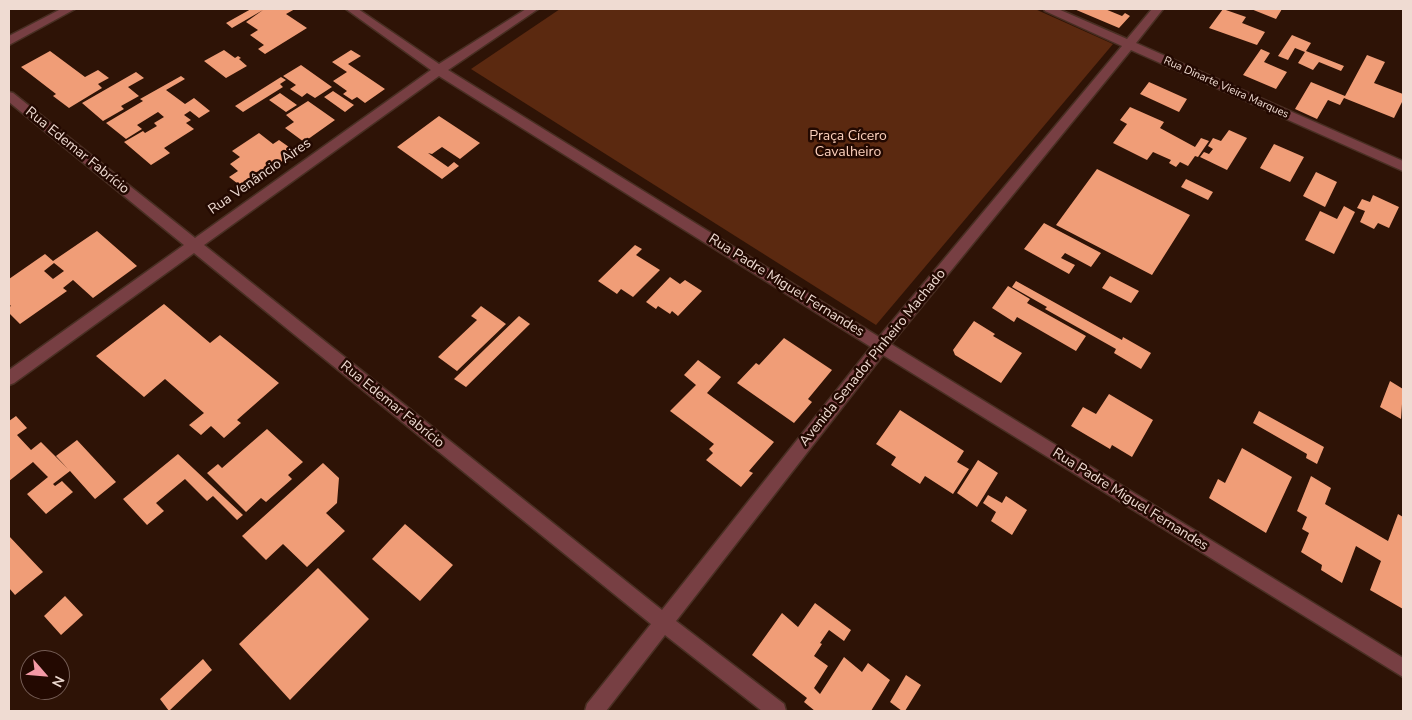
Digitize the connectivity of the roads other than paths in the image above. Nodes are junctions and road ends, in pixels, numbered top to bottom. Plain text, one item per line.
1 (69, 9) edge
2 (351, 9) edge
3 (533, 9) edge
4 (1049, 9) edge
5 (1158, 9) edge
6 (9, 41) edge
7 (1129, 46) junction
8 (439, 70) junction
9 (9, 96) edge
10 (1403, 166) edge
11 (193, 245) junction
12 (881, 346) junction
13 (9, 378) edge
14 (664, 623) junction
15 (1403, 668) edge
16 (594, 711) edge
17 (777, 711) edge

1 - 6 street
2 - 8 street, Rua Padre Miguel Fernandes
3 - 8 street, Rua Venâncio Aires
4 - 7 street, Rua Dinarte Vieira Marques
5 - 7 street, Avenida Senador Pinheiro Machado
7 - 10 street, Rua Dinarte Vieira Marques
7 - 12 street, Avenida Senador Pinheiro Machado
8 - 11 street, Rua Venâncio Aires
8 - 12 street, Rua Padre Miguel Fernandes
9 - 11 street, Rua Edemar Fabrício
11 - 13 street, Rua Venâncio Aires
11 - 14 street, Rua Edemar Fabrício
12 - 14 street, Avenida Senador Pinheiro Machado
12 - 15 street, Rua Padre Miguel Fernandes
14 - 16 street, Avenida Senador Pinheiro Machado
14 - 17 street, Rua Edemar Fabrício

